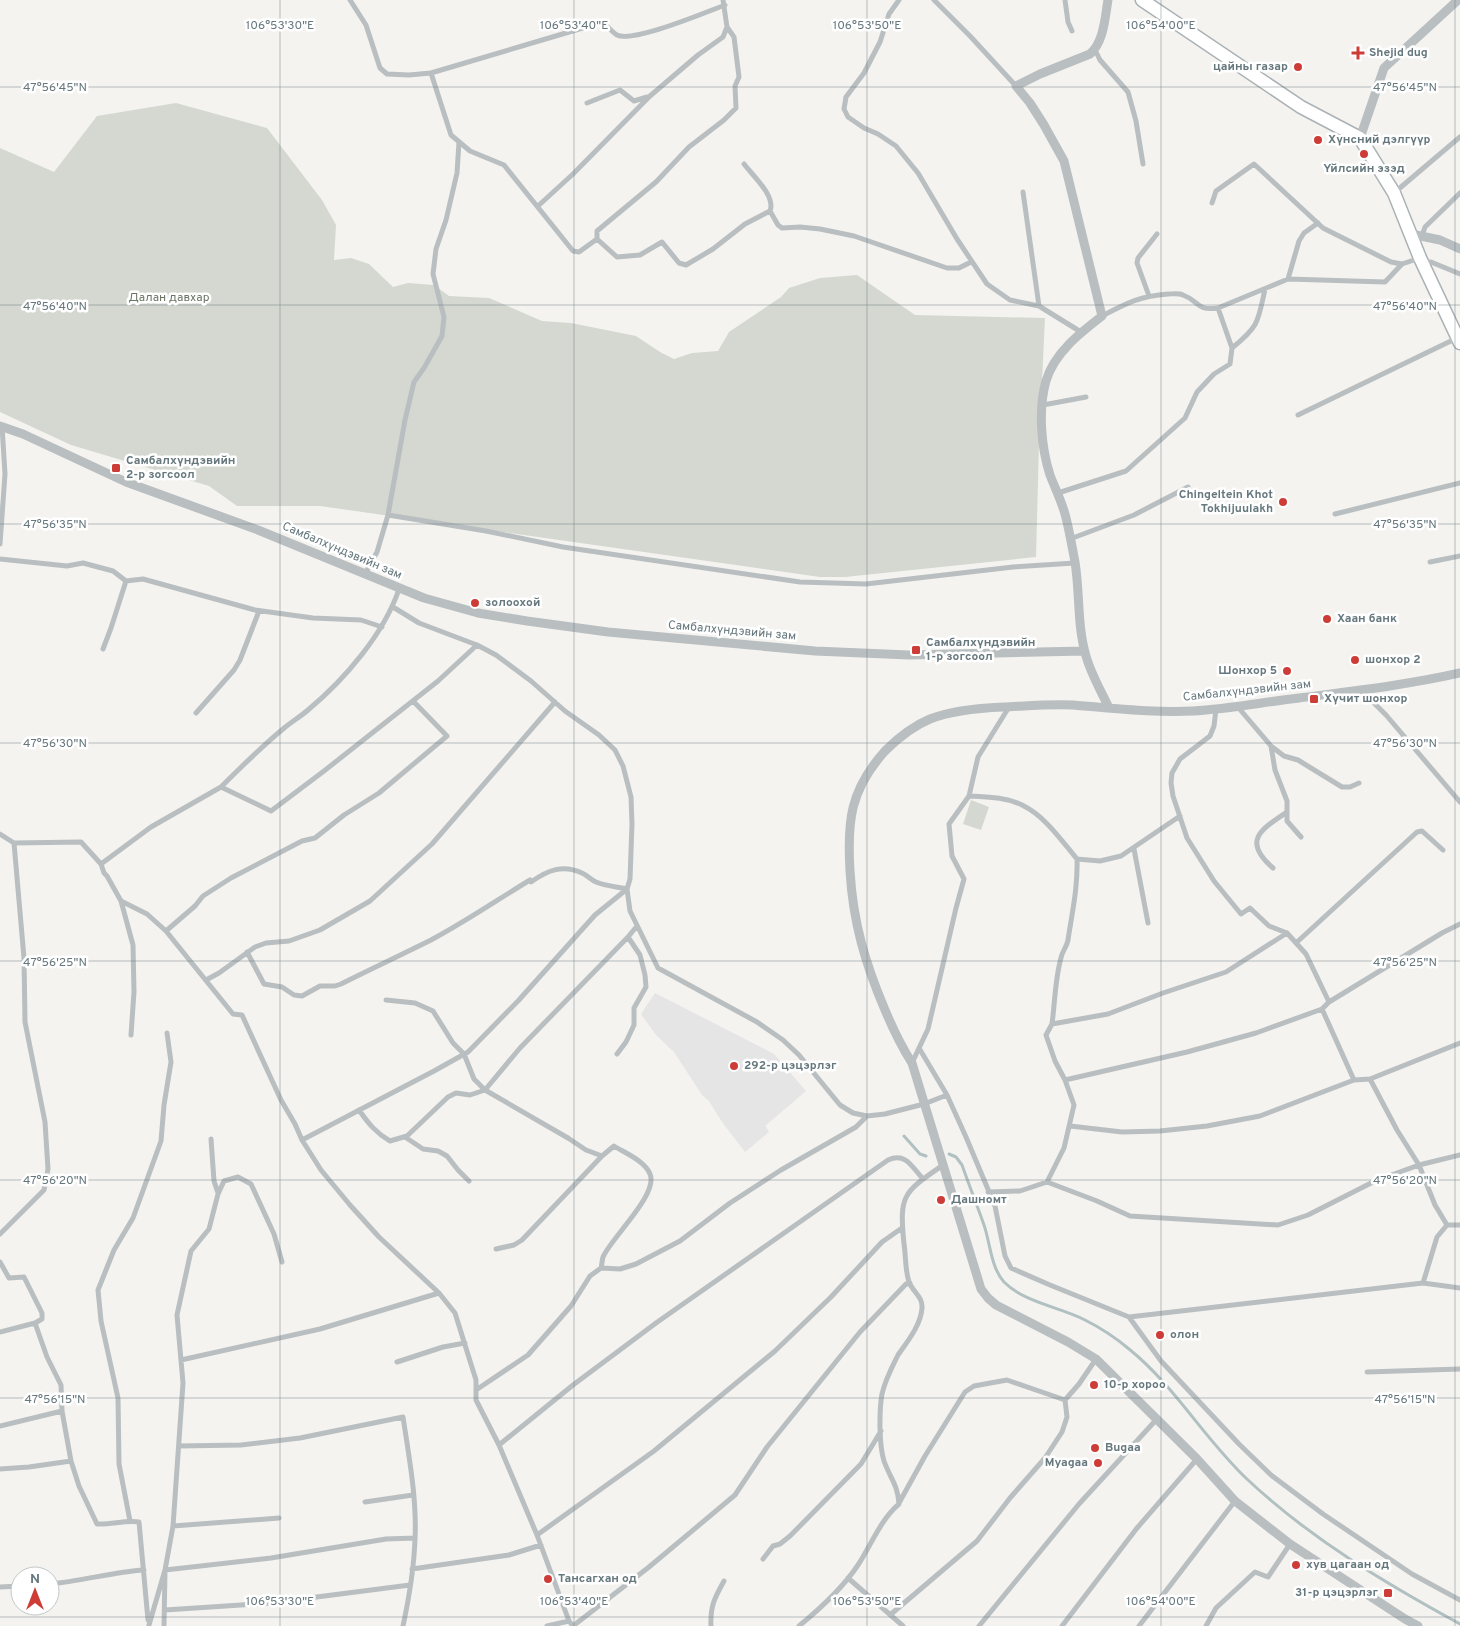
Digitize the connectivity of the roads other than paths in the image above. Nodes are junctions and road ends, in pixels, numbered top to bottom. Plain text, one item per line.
1 (352, 0) edge
2 (899, 0) edge
3 (934, 0) edge
4 (1065, 0) edge
5 (1108, 0) edge
6 (1142, 0) edge
7 (1458, 0) edge
8 (724, 3) edge
9 (727, 27) junction
10 (1072, 31) dead end
11 (1095, 50) junction
12 (431, 73) junction
13 (1016, 86) junction
14 (650, 96) junction
15 (587, 103) dead end
16 (1460, 137) edge
17 (1360, 138) junction
18 (459, 142) junction
19 (744, 164) dead end
20 (1143, 164) dead end
21 (1023, 192) dead end
22 (1394, 193) junction
23 (1460, 193) edge
24 (1212, 203) dead end
25 (538, 206) junction
26 (770, 212) junction
27 (1318, 223) junction
28 (1157, 234) dead end
29 (1416, 235) junction
30 (597, 238) junction
31 (1460, 249) edge
32 (1421, 260) junction
33 (971, 262) junction
34 (1402, 264) junction
35 (1460, 274) edge
36 (1288, 279) junction
37 (1266, 289) junction
38 (1148, 296) junction
39 (1039, 306) junction
40 (1218, 308) junction
41 (1102, 316) junction
42 (1081, 332) junction
43 (1459, 340) edge
44 (1232, 348) junction
45 (1086, 397) dead end
46 (1043, 405) junction
47 (1298, 416) dead end
48 (1, 426) edge
49 (1460, 483) edge
50 (1188, 487) dead end
51 (1058, 493) junction
52 (2, 500) edge
53 (1335, 514) dead end
54 (388, 515) junction
55 (1070, 539) junction
56 (0, 544) edge
57 (1460, 556) edge
58 (0, 559) edge
59 (1430, 562) dead end
60 (1075, 563) junction
61 (365, 574) junction
62 (126, 582) junction
63 (399, 589) junction
64 (393, 608) junction
65 (258, 611) junction
66 (382, 626) junction
67 (477, 645) junction
68 (103, 649) dead end
69 (1084, 651) junction
70 (1460, 674) edge
71 (1362, 690) junction
72 (412, 701) junction
73 (555, 702) junction
74 (1236, 706) junction
75 (1009, 707) junction
76 (1109, 708) junction
77 (1216, 709) junction
78 (196, 713) dead end
79 (1271, 746) junction
80 (1359, 783) dead end
81 (221, 787) junction
82 (969, 796) junction
83 (1460, 802) edge
84 (1287, 812) junction
85 (1180, 816) junction
86 (0, 834) edge
87 (1301, 837) dead end
88 (14, 843) junction
89 (1134, 849) junction
90 (1443, 850) dead end
91 (1077, 859) junction
92 (101, 864) junction
93 (1273, 868) dead end
94 (627, 890) junction
95 (121, 902) junction
96 (1148, 923) dead end
97 (1460, 924) edge
98 (637, 926) junction
99 (166, 931) junction
100 (1287, 933) junction
101 (628, 937) junction
102 (1296, 943) junction
103 (247, 952) junction
104 (206, 980) junction
105 (386, 1000) dead end
106 (1330, 1002) junction
107 (1322, 1009) junction
108 (1052, 1024) junction
109 (168, 1033) dead end
110 (131, 1035) dead end
111 (1460, 1043) edge
112 (919, 1048) junction
113 (464, 1054) junction
114 (617, 1054) dead end
115 (912, 1063) junction
116 (1370, 1079) junction
117 (1065, 1080) junction
118 (1354, 1080) junction
119 (486, 1090) junction
120 (947, 1095) junction
121 (924, 1104) junction
122 (359, 1110) junction
123 (867, 1116) junction
124 (1070, 1126) junction
125 (405, 1137) junction
126 (211, 1139) dead end
127 (302, 1140) junction
128 (1460, 1155) edge
129 (602, 1156) junction
130 (944, 1165) junction
131 (1419, 1165) junction
132 (923, 1179) junction
133 (469, 1181) dead end
134 (1047, 1182) junction
135 (988, 1192) junction
136 (218, 1194) junction
137 (1447, 1224) junction
138 (1460, 1225) edge
139 (902, 1228) junction
140 (0, 1234) edge
141 (496, 1249) dead end
142 (0, 1262) edge
143 (282, 1262) dead end
144 (602, 1268) junction
145 (910, 1283) junction
146 (1424, 1283) junction
147 (1460, 1288) edge
148 (439, 1294) junction
149 (1129, 1317) junction
150 (35, 1323) junction
151 (0, 1332) edge
152 (465, 1343) junction
153 (1096, 1359) junction
154 (181, 1360) junction
155 (397, 1362) dead end
156 (1460, 1369) edge
157 (1367, 1372) dead end
158 (476, 1390) junction
159 (1065, 1400) junction
160 (62, 1411) junction
161 (1156, 1420) junction
162 (0, 1426) edge
163 (881, 1431) junction
164 (499, 1445) junction
165 (179, 1446) junction
166 (1198, 1459) junction
167 (70, 1461) junction
168 (0, 1469) edge
169 (413, 1495) junction
170 (1235, 1501) junction
171 (365, 1502) dead end
172 (899, 1504) junction
173 (280, 1518) dead end
174 (130, 1521) junction
175 (173, 1526) junction
176 (537, 1535) junction
177 (415, 1538) junction
178 (1290, 1544) junction
179 (541, 1545) junction
180 (762, 1559) dead end
181 (412, 1569) junction
182 (144, 1570) junction
183 (165, 1570) junction
184 (848, 1578) junction
185 (724, 1580) dead end
186 (60, 1583) edge
187 (410, 1585) junction
188 (1460, 1600) edge
189 (165, 1610) junction
190 (890, 1615) junction
191 (569, 1620) junction
192 (901, 1625) edge
193 (147, 1626) edge
194 (164, 1626) edge
195 (403, 1626) edge
196 (547, 1626) edge
197 (572, 1626) edge
198 (711, 1626) edge
199 (799, 1626) edge
200 (979, 1626) edge
201 (1062, 1626) edge
202 (1140, 1626) edge
203 (1206, 1626) edge
204 (1418, 1626) edge

1 - 12 street
2 - 33 street
3 - 13 street
4 - 10 street
5 - 11 street
6 - 17 main road
7 - 17 street
8 - 9 street
8 - 12 street
9 - 14 street
9 - 30 street
11 - 13 street
11 - 20 street
12 - 18 street
13 - 41 street
14 - 15 street
14 - 25 street
16 - 22 street
17 - 22 main road
18 - 25 street
18 - 54 street
19 - 26 street
21 - 39 street
22 - 29 main road
23 - 29 street
24 - 27 street
25 - 30 street
26 - 30 street
26 - 33 street
27 - 34 street
27 - 36 street
28 - 38 street
29 - 31 street
29 - 32 main road
32 - 34 street
32 - 35 street
32 - 43 main road
33 - 39 street
34 - 36 street
36 - 37 street
37 - 40 street
37 - 44 street
38 - 40 street
38 - 41 street
39 - 42 street
40 - 44 street
41 - 42 street
42 - 46 street
43 - 47 street
44 - 51 street
45 - 46 street
46 - 51 street
48 - 52 street
48 - 61 street, Самбалхүндэвийн зам
49 - 53 street
50 - 55 street
51 - 55 street
52 - 56 street
54 - 60 street
54 - 61 street
55 - 60 street
57 - 59 street
58 - 62 street
60 - 69 street
61 - 63 street, Самбалхүндэвийн зам
62 - 65 street
62 - 68 street
63 - 64 street
63 - 69 street, Самбалхүндэвийн зам
64 - 66 street
64 - 67 street
65 - 66 street
65 - 78 street
66 - 81 street
67 - 72 street
67 - 73 street
69 - 76 street
70 - 71 street, Самбалхүндэвийн зам
71 - 74 street, Самбалхүндэвийн зам
71 - 83 street
72 - 81 street
72 - 99 street
73 - 94 street
73 - 103 street
74 - 77 street, Самбалхүндэвийн зам
74 - 79 street
75 - 76 street, Самбалхүндэвийн зам
75 - 82 street
75 - 115 street, Самбалхүндэвийн зам
76 - 77 street, Самбалхүндэвийн зам
77 - 85 street
79 - 80 street
79 - 84 street
81 - 92 street
82 - 91 street
82 - 112 street
84 - 87 street
84 - 93 street
85 - 89 street
85 - 100 street
86 - 88 street
88 - 92 street
88 - 140 street
89 - 91 street
89 - 96 street
90 - 102 street
91 - 108 street
92 - 95 street
94 - 98 street
94 - 103 street
94 - 113 street
95 - 99 street
95 - 110 street
97 - 106 street
98 - 101 street
98 - 123 street
99 - 104 street
100 - 102 street
100 - 108 street
101 - 114 street
101 - 119 street
102 - 106 street
103 - 104 street
104 - 127 street
105 - 113 street
106 - 107 street
107 - 117 street
107 - 118 street
108 - 117 street
109 - 174 street
111 - 116 street
112 - 115 street
112 - 120 street
113 - 119 street
113 - 122 street
115 - 121 street, Самбалхүндэвийн зам
116 - 118 street
116 - 131 street
117 - 124 street
118 - 124 street
119 - 125 street
119 - 129 street
120 - 121 street
120 - 135 street
121 - 123 street
121 - 130 street, Самбалхүндэвийн зам
122 - 125 street
122 - 127 street
123 - 144 street
124 - 134 street
125 - 133 street
126 - 136 street
127 - 148 street
128 - 131 street
129 - 141 street
129 - 144 street
130 - 132 street
130 - 153 street, Самбалхүндэвийн зам
131 - 134 street
131 - 137 street
132 - 139 street
132 - 164 street
134 - 135 street
135 - 149 street
136 - 143 street
136 - 154 street
137 - 138 street
137 - 146 street
139 - 145 street
139 - 176 street
142 - 150 street
144 - 158 street
145 - 163 street
145 - 197 street
146 - 147 street
146 - 149 street
148 - 152 street
148 - 154 street
149 - 188 street
150 - 151 street
150 - 160 street
152 - 155 street
152 - 158 street
153 - 159 street
153 - 161 street, Самбалхүндэвийн зам
154 - 165 street
156 - 157 street
158 - 164 street
159 - 172 street
159 - 190 street
160 - 162 street
160 - 167 street
161 - 166 street, Самбалхүндэвийн зам
161 - 200 street
163 - 172 street
163 - 180 street
164 - 176 street
165 - 169 street
165 - 175 street
166 - 170 street, Самбалхүндэвийн зам
166 - 201 street
167 - 168 street
167 - 174 street
169 - 171 street
169 - 177 street
170 - 178 street, Самбалхүндэвийн зам
170 - 202 street
172 - 184 street
173 - 175 street
174 - 182 street
175 - 183 street
176 - 179 street
177 - 181 street
177 - 183 street
178 - 203 street
178 - 204 street, Самбалхүндэвийн зам
179 - 181 street
179 - 191 street
181 - 187 street
182 - 186 street
182 - 193 street
183 - 189 street
183 - 193 street
184 - 190 street
184 - 199 street
185 - 198 street
187 - 189 street
187 - 195 street
189 - 194 street
190 - 192 street
191 - 196 street
191 - 197 street

